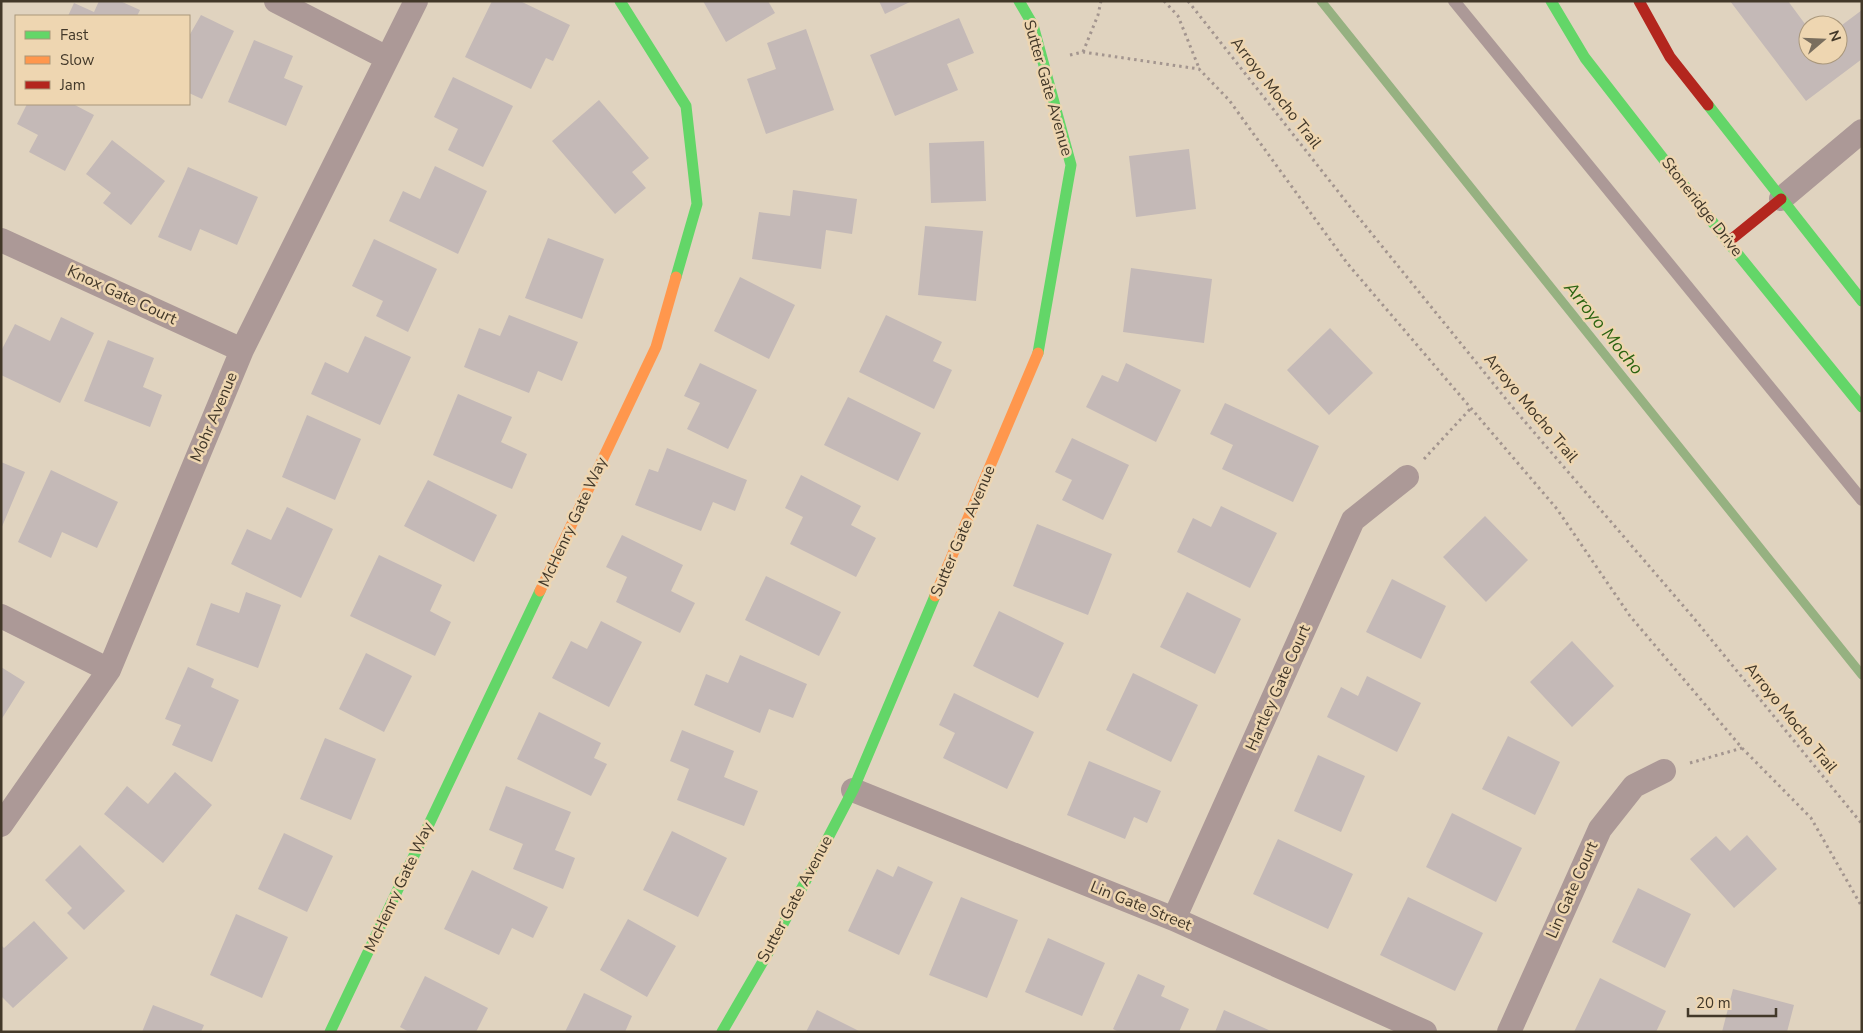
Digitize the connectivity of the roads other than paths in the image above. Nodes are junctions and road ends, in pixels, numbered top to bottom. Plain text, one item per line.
1 (276, 1) edge
2 (416, 1) edge
3 (620, 1) edge
4 (1019, 1) edge
5 (1454, 1) edge
6 (1551, 1) edge
7 (1639, 1) edge
8 (387, 58) junction
9 (1862, 131) edge
10 (1781, 199) junction
11 (1, 240) edge
12 (1728, 242) junction
13 (1862, 301) edge
14 (242, 350) junction
15 (1862, 407) edge
16 (1407, 477) road end
17 (1862, 500) edge
18 (1, 616) edge
19 (109, 670) junction
20 (1664, 771) road end
21 (853, 790) junction
22 (1, 825) edge
23 (1174, 919) junction
24 (330, 1032) edge
25 (722, 1032) edge
26 (1425, 1032) edge
27 (1509, 1032) edge

1 - 8 street
2 - 8 street, Mohr Avenue
3 - 24 street, McHenry Gate Way
4 - 21 street, Sutter Gate Avenue
5 - 17 lane
6 - 12 street, Stoneridge Drive
7 - 10 street
8 - 14 street, Mohr Avenue
9 - 10 street
10 - 12 street
10 - 13 street
11 - 14 street, Knox Gate Court
12 - 15 street, Stoneridge Drive
14 - 19 street, Mohr Avenue
16 - 23 street, Hartley Gate Court
18 - 19 street
19 - 22 street, Mohr Avenue
20 - 27 street, Lin Gate Court
21 - 23 street, Lin Gate Street
21 - 25 street, Sutter Gate Avenue
23 - 26 street, Lin Gate Street

